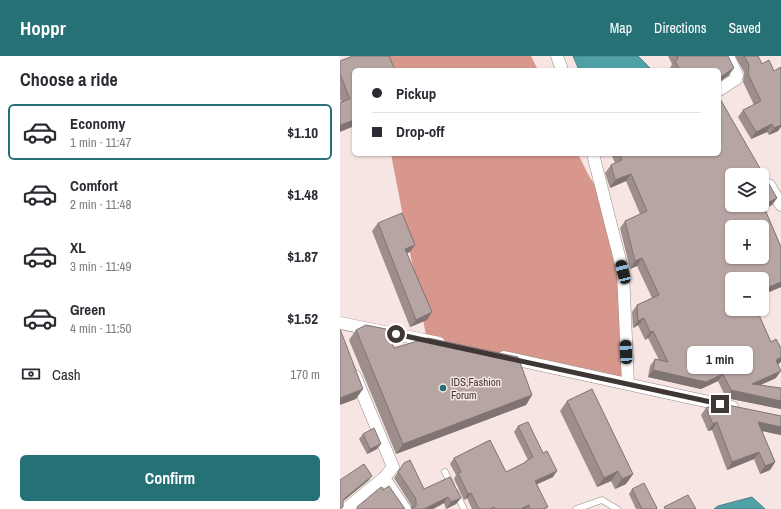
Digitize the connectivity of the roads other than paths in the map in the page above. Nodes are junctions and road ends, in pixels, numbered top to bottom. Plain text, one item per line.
1 (557, 56) edge
2 (728, 56) edge
3 (561, 68) edge
4 (721, 89) edge
5 (594, 156) edge
6 (769, 185) edge
7 (781, 205) edge
8 (340, 323) edge
9 (448, 345) edge
10 (492, 355) edge
11 (350, 363) edge
12 (628, 384) junction
13 (743, 409) edge
14 (445, 472) dead end
15 (384, 478) junction
16 (346, 509) edge
17 (405, 509) edge
18 (464, 509) edge
19 (576, 509) edge
20 (617, 509) edge

1 - 3 street
2 - 4 street
5 - 12 street
6 - 7 street
8 - 9 street
10 - 12 street
11 - 15 street
12 - 13 street
14 - 18 lane
15 - 16 street
15 - 17 street
19 - 20 lane

